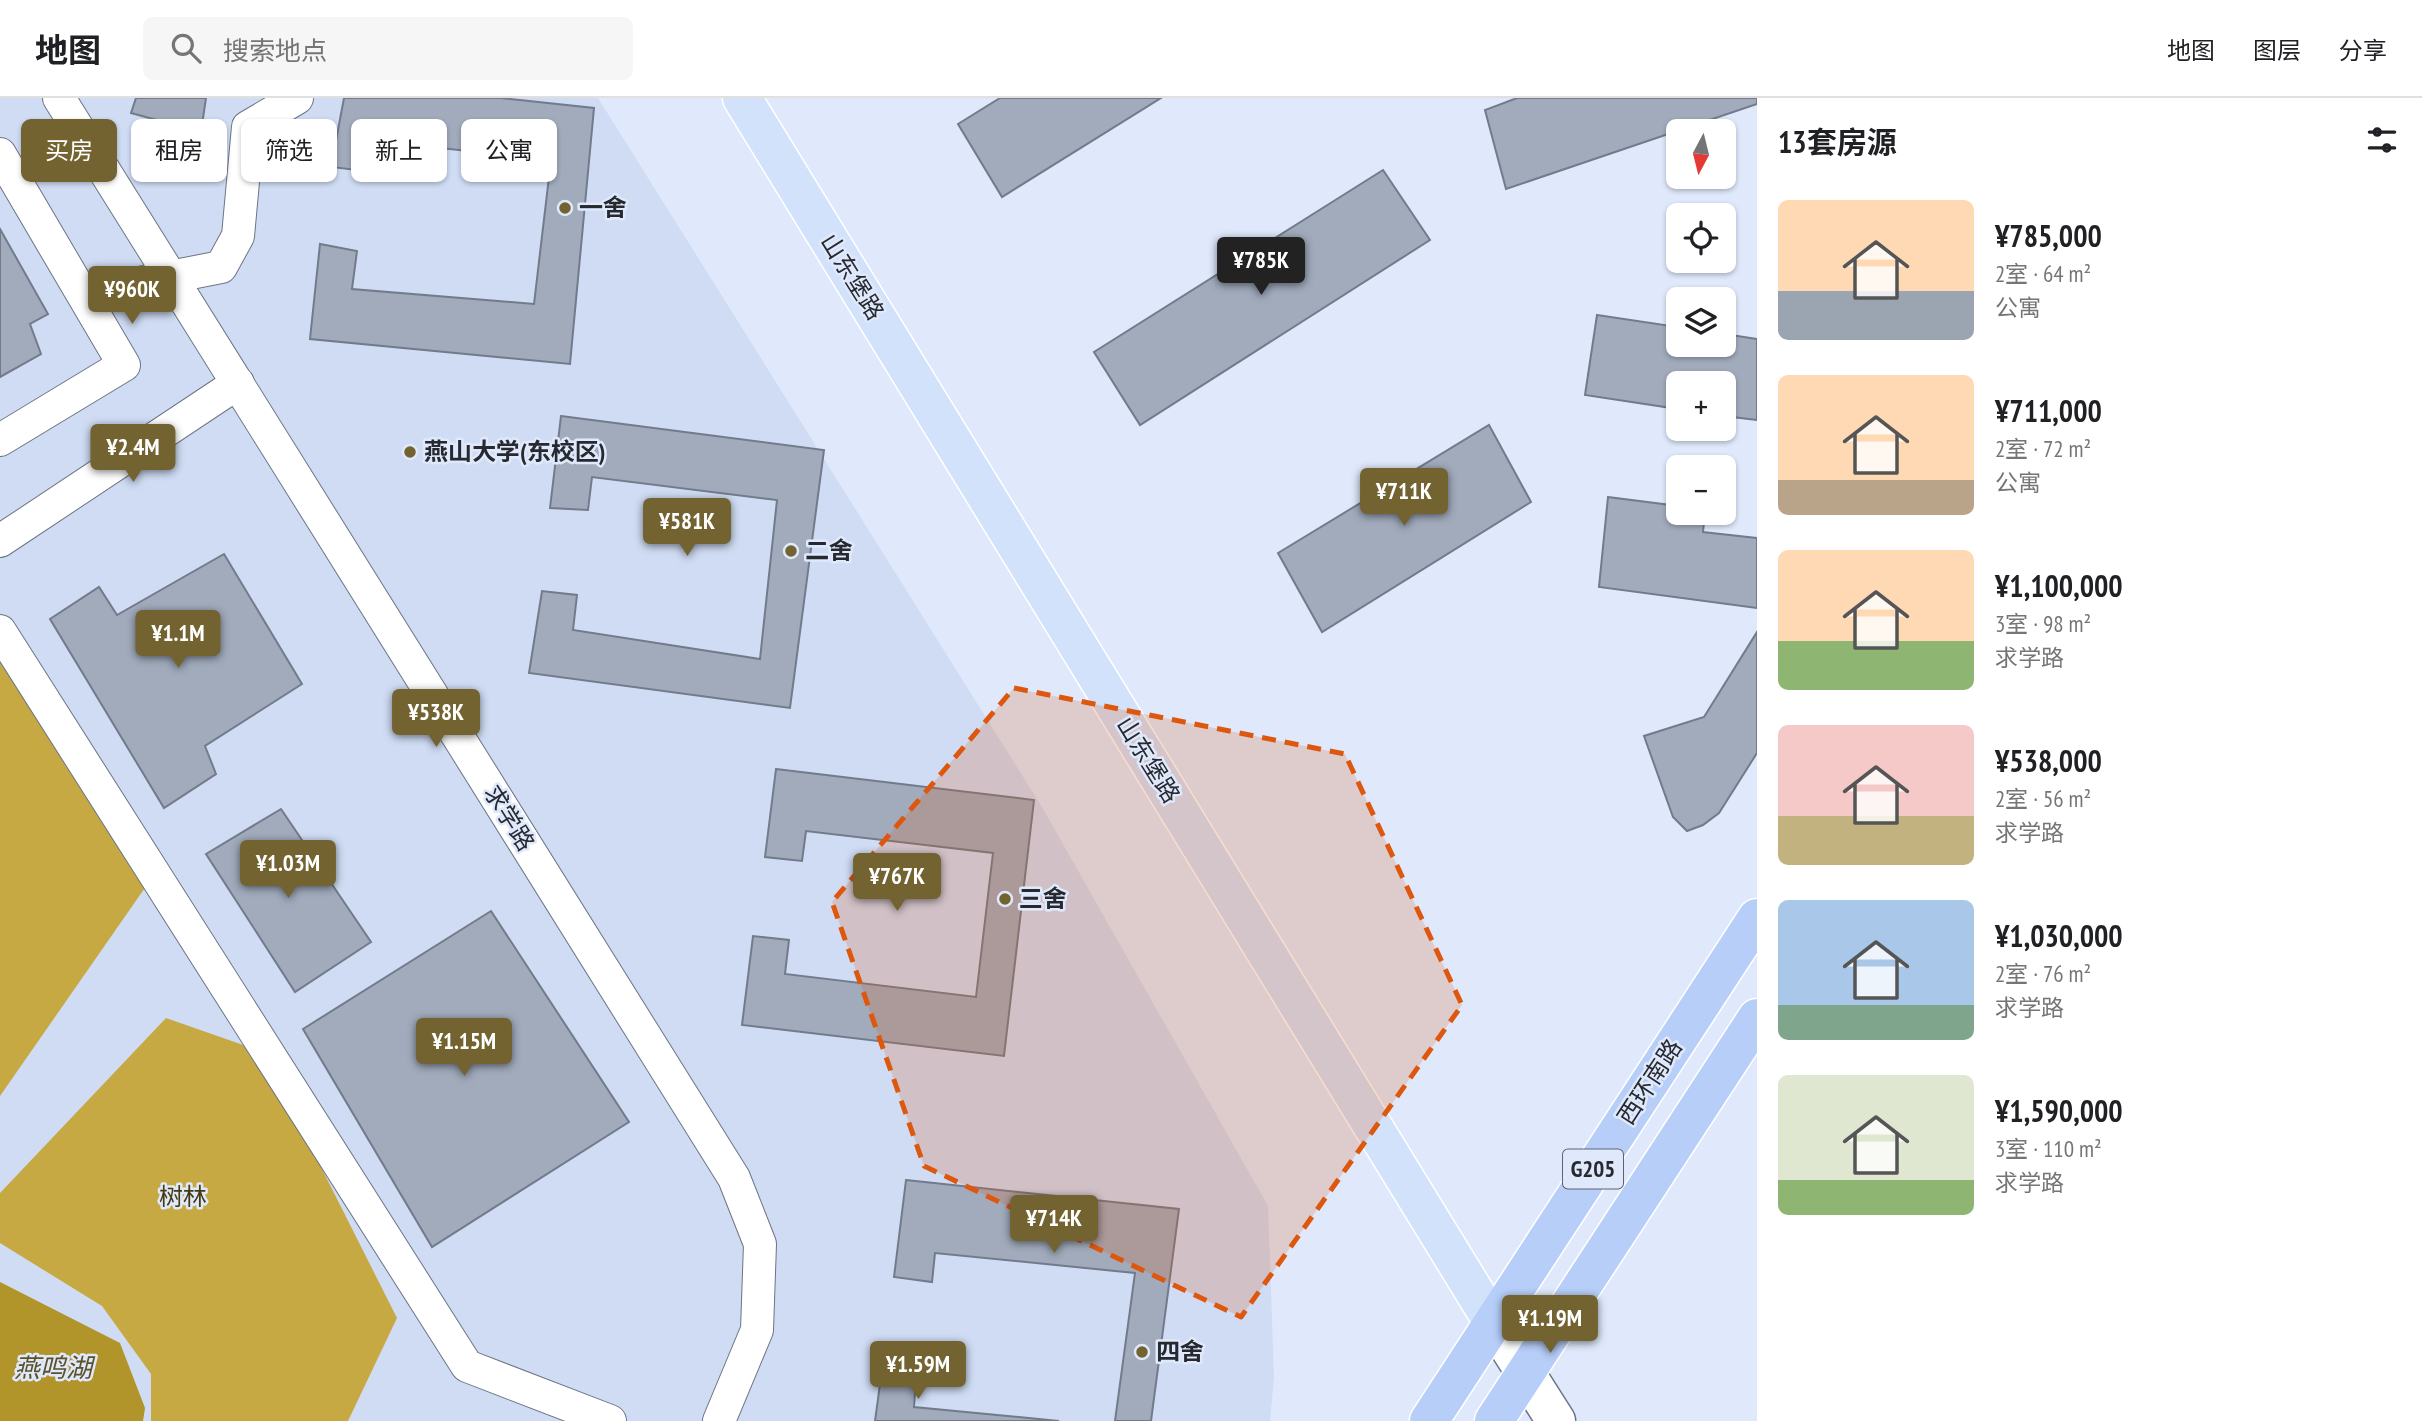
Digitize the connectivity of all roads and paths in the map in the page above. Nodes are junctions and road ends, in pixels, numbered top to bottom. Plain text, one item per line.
1 (59, 98) edge
2 (297, 98) edge
3 (742, 98) edge
4 (0, 153) edge
5 (172, 277) junction
6 (83, 295) junction
7 (237, 383) junction
8 (0, 440) edge
9 (0, 541) edge
10 (0, 631) edge
11 (1757, 918) edge
12 (1757, 1018) edge
13 (1493, 1322) junction
14 (1525, 1372) junction
15 (610, 1421) edge
16 (719, 1421) edge
17 (1429, 1421) edge
18 (1493, 1421) edge
19 (1556, 1421) edge

1 - 5 street, 求学路
2 - 5 street
3 - 13 main road, 山东堡路
4 - 6 street
5 - 6 street
5 - 7 street, 求学路
6 - 8 street
7 - 9 street
7 - 16 street, 求学路
10 - 15 street
11 - 13 highway, 西环南路 / G205
12 - 14 highway, G205
13 - 14 main road, 山东堡路
13 - 17 highway, 西环南路 / G205
14 - 18 highway, G205
14 - 19 main road, 山东堡路

